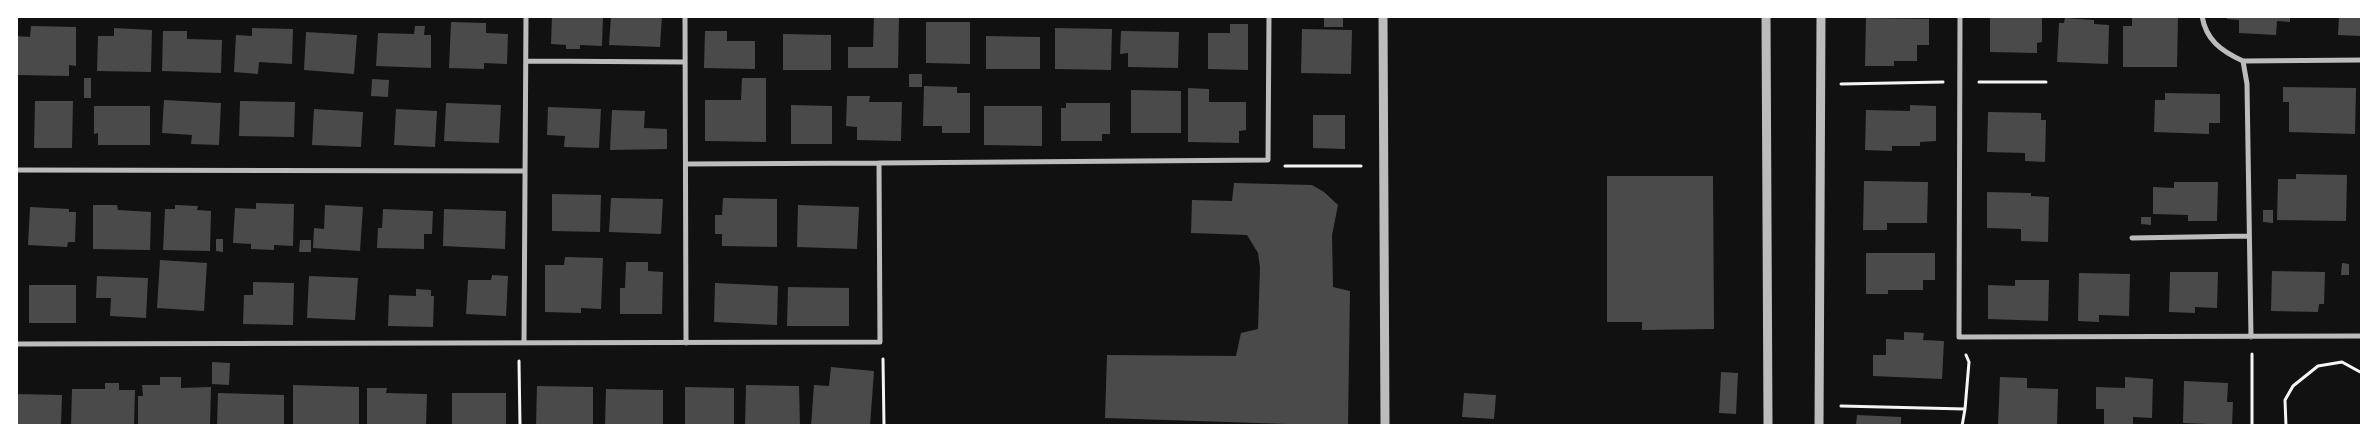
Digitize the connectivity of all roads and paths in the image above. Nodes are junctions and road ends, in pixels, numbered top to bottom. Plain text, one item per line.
1 (526, 16) edge
2 (685, 16) edge
3 (1269, 16) edge
4 (1383, 16) edge
5 (1766, 16) edge
6 (1821, 16) edge
7 (1960, 16) edge
8 (2202, 16) edge
9 (2362, 60) edge
10 (2243, 61) junction
11 (527, 62) junction
12 (685, 62) junction
13 (1268, 160) junction
14 (879, 163) junction
15 (686, 164) junction
16 (1362, 166) dead end
17 (16, 170) edge
18 (526, 171) junction
19 (2248, 236) junction
20 (2132, 238) dead end
21 (2362, 336) edge
22 (1959, 337) junction
23 (2251, 337) junction
24 (880, 342) junction
25 (521, 343) junction
26 (686, 343) junction
27 (16, 344) edge
28 (2362, 373) edge
29 (1841, 406) dead end
30 (1966, 409) junction
31 (520, 426) edge
32 (884, 426) edge
33 (1385, 426) edge
34 (1768, 426) edge
35 (1819, 426) edge
36 (1962, 426) edge
37 (2252, 426) edge
38 (2286, 426) edge

1 - 11 street
2 - 12 street
3 - 13 street
4 - 33 street
5 - 34 street
6 - 35 street
7 - 22 street
8 - 10 street
9 - 10 street
10 - 19 street
11 - 12 street
11 - 18 street
12 - 15 street
13 - 14 street
13 - 16 path
14 - 15 street
14 - 24 street
15 - 26 street
17 - 18 street
18 - 25 street
19 - 20 street
19 - 23 street
21 - 23 street
22 - 23 street
22 - 30 path
23 - 37 path
24 - 26 street
24 - 32 path
25 - 26 street
25 - 27 street
25 - 31 path
28 - 38 path
29 - 30 path
30 - 36 path

